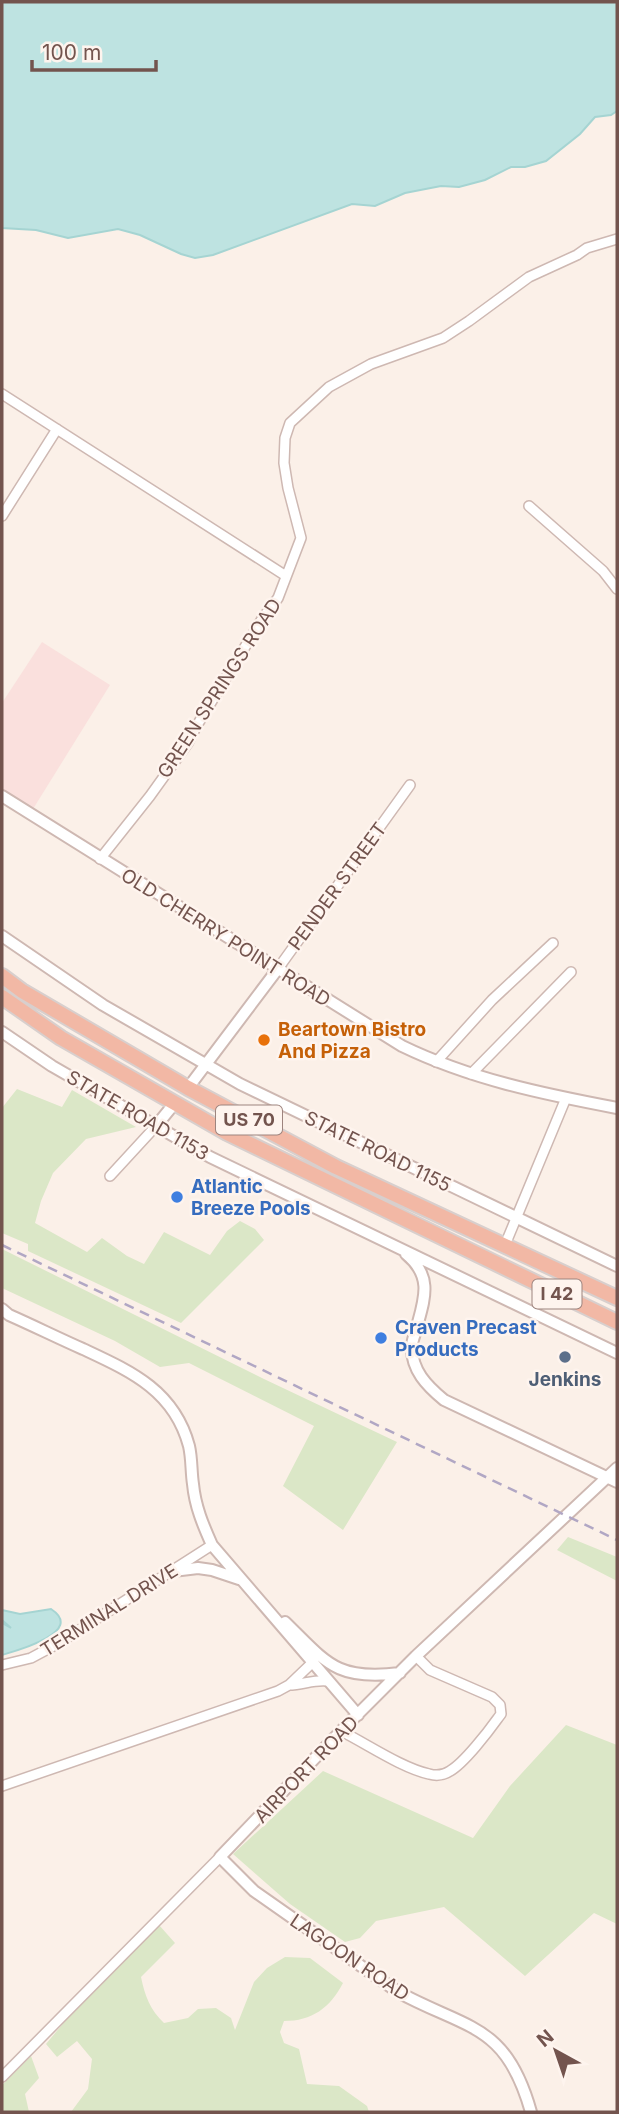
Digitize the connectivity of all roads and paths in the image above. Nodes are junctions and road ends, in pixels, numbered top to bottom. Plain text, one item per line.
1 (617, 239) edge
2 (2, 394) edge
3 (57, 429) junction
4 (529, 506) dead end
5 (2, 516) edge
6 (286, 576) junction
7 (617, 589) edge
8 (410, 785) dead end
9 (2, 796) edge
10 (100, 859) junction
11 (2, 936) edge
12 (553, 943) dead end
13 (278, 970) junction
14 (570, 972) dead end
15 (2, 976) edge
16 (2, 997) edge
17 (2, 1032) edge
18 (436, 1062) junction
19 (206, 1065) junction
20 (471, 1074) junction
21 (188, 1088) junction
22 (566, 1098) junction
23 (174, 1104) junction
24 (616, 1105) edge
25 (156, 1126) junction
26 (110, 1176) dead end
27 (517, 1217) junction
28 (392, 1245) junction
29 (506, 1245) junction
30 (617, 1266) edge
31 (617, 1298) edge
32 (4, 1313) edge
33 (617, 1322) edge
34 (617, 1353) edge
35 (617, 1468) edge
36 (612, 1480) edge
37 (212, 1545) junction
38 (173, 1571) junction
39 (241, 1580) junction
40 (270, 1613) junction
41 (416, 1656) junction
42 (312, 1663) junction
43 (2, 1665) edge
44 (400, 1673) junction
45 (328, 1681) junction
46 (289, 1685) junction
47 (358, 1714) junction
48 (341, 1731) junction
49 (2, 1786) edge
50 (220, 1857) junction
51 (2, 2077) edge
52 (531, 2112) edge

1 - 6 street, GREEN SPRINGS ROAD
2 - 3 street
3 - 5 street
3 - 6 street
4 - 7 street
6 - 10 street, GREEN SPRINGS ROAD
8 - 13 street, PENDER STREET
9 - 10 street, OLD CHERRY POINT ROAD
10 - 13 street, OLD CHERRY POINT ROAD
11 - 19 street, STATE ROAD 1155
12 - 18 street
13 - 18 street, OLD CHERRY POINT ROAD
13 - 19 street, PENDER STREET
14 - 20 street
15 - 21 highway, US 70
16 - 23 highway, I 42
17 - 25 street, STATE ROAD 1153
18 - 20 street, OLD CHERRY POINT ROAD
19 - 21 street, PENDER STREET
19 - 27 street, STATE ROAD 1155
20 - 22 street, OLD CHERRY POINT ROAD
21 - 29 highway, US 70
22 - 24 street, OLD CHERRY POINT ROAD
22 - 27 street
23 - 25 street
23 - 33 highway, I 42
25 - 26 street
25 - 28 street, STATE ROAD 1153
27 - 29 street
27 - 30 street, STATE ROAD 1155
28 - 34 street, STATE ROAD 1153
28 - 36 street, STATE ROAD 1153
29 - 31 highway, US 70
32 - 37 street
35 - 36 street, AIRPORT ROAD
36 - 41 street, AIRPORT ROAD
37 - 38 street, TERMINAL DRIVE
37 - 39 street
38 - 39 street
38 - 43 street, TERMINAL DRIVE
39 - 40 street
40 - 42 street
40 - 44 street
41 - 44 street, AIRPORT ROAD
41 - 48 street
42 - 45 street
42 - 46 street
44 - 47 street, AIRPORT ROAD
45 - 46 street
45 - 47 street
46 - 49 street
47 - 48 street, AIRPORT ROAD
48 - 50 street, AIRPORT ROAD
50 - 51 street, AIRPORT ROAD
50 - 52 street, LAGOON ROAD

